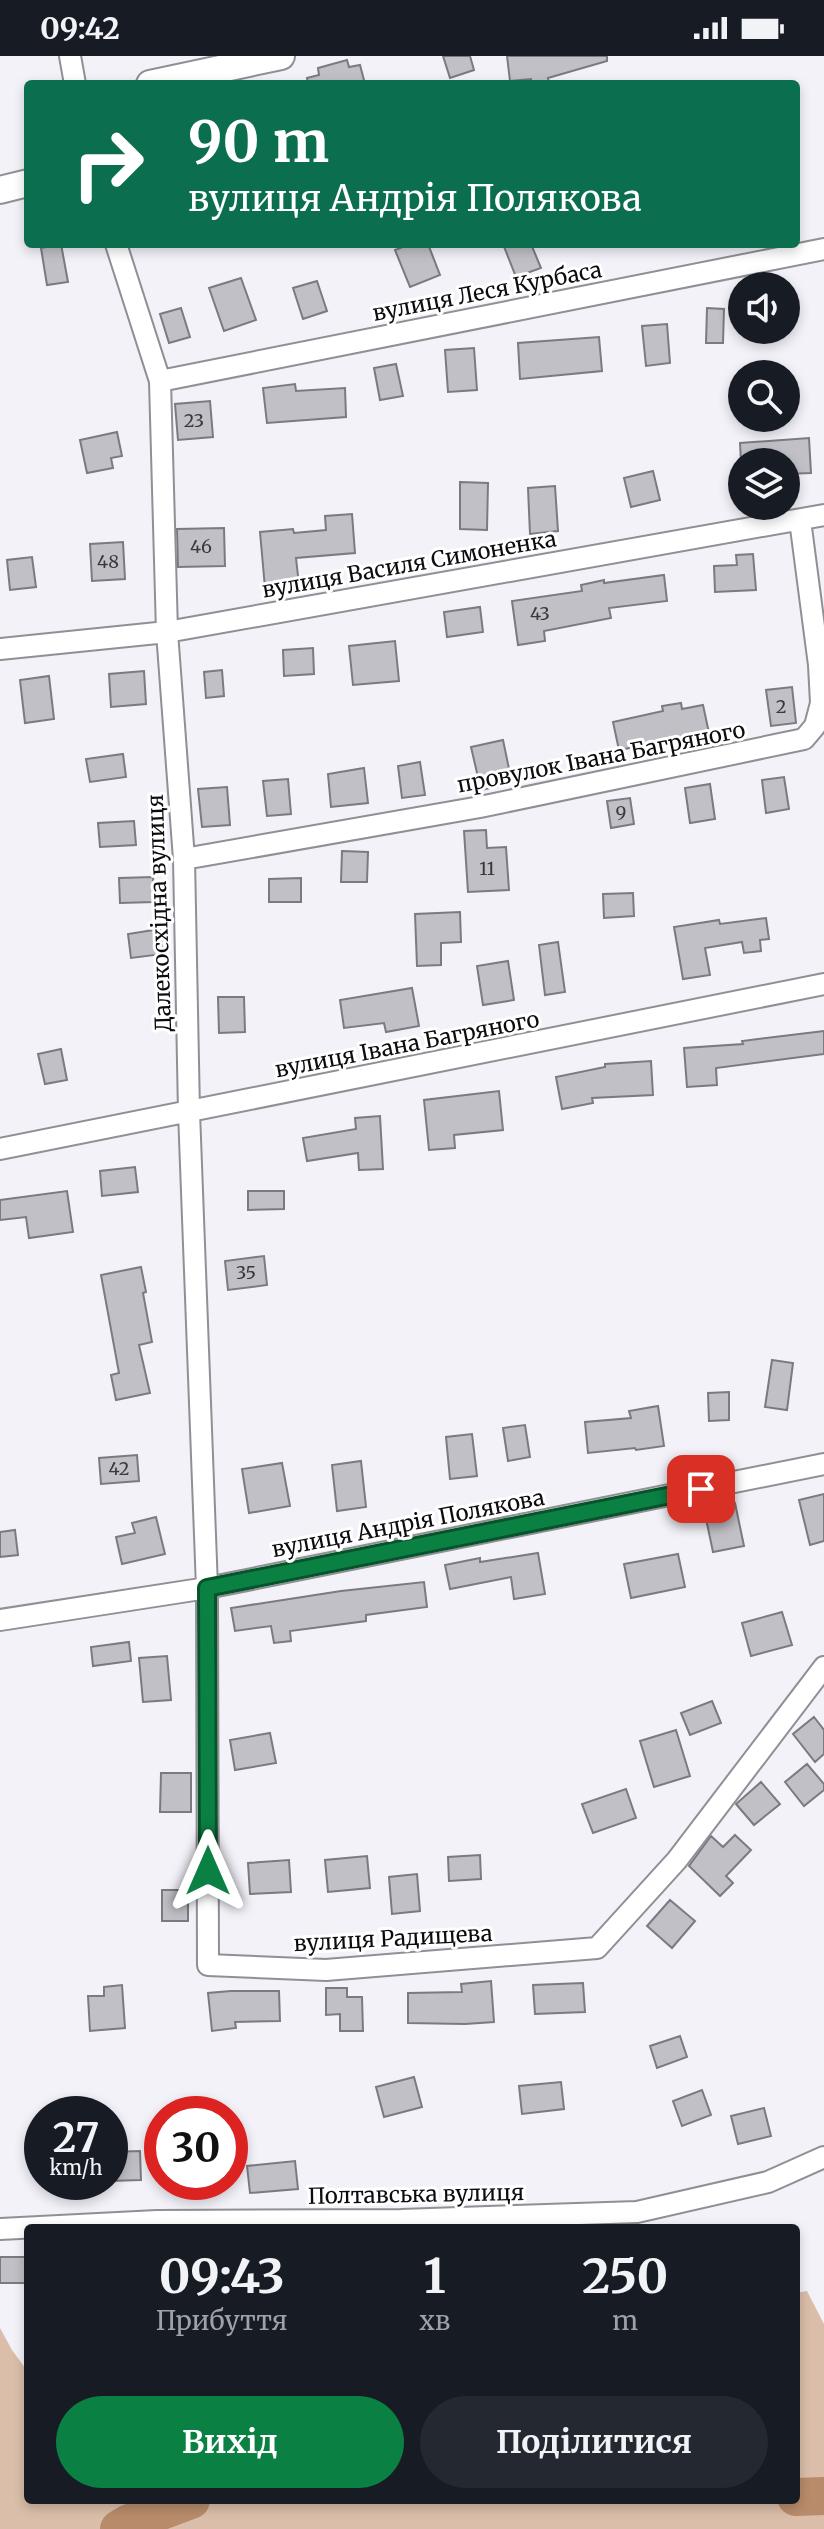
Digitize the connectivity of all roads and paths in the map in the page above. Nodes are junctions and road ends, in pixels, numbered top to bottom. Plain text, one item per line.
1 (70, 56) edge
2 (281, 56) edge
3 (74, 80) edge
4 (169, 80) edge
5 (24, 184) edge
6 (0, 190) edge
7 (117, 248) edge
8 (824, 249) edge
9 (160, 381) junction
10 (824, 515) edge
11 (800, 520) junction
12 (167, 632) junction
13 (0, 649) edge
14 (184, 859) junction
15 (824, 984) edge
16 (189, 1112) junction
17 (0, 1149) edge
18 (824, 1464) edge
19 (207, 1588) junction
20 (0, 1620) edge
21 (824, 1667) edge
22 (824, 2157) edge
23 (98, 2224) edge
24 (24, 2228) edge
25 (0, 2229) edge

1 - 3 street
2 - 4 street
5 - 6 street
7 - 9 street, Далекосхідна вулиця
8 - 9 street, вулиця Леся Курбаса
9 - 12 street, Далекосхідна вулиця
10 - 11 street, вулиця Василя Симоненка
11 - 12 street, вулиця Василя Симоненка
11 - 14 street, провулок Івана Багряного
12 - 13 street, вулиця Василя Симоненка
12 - 14 street, Далекосхідна вулиця
14 - 16 street, Далекосхідна вулиця
15 - 16 street, вулиця Івана Багряного
16 - 17 street, вулиця Івана Багряного
16 - 19 street, Далекосхідна вулиця
18 - 19 street, вулиця Андрія Полякова
19 - 20 street, вулиця Андрія Полякова
19 - 21 street, вулиця Радищева
22 - 23 street, Полтавська вулиця
24 - 25 street, Полтавська вулиця

